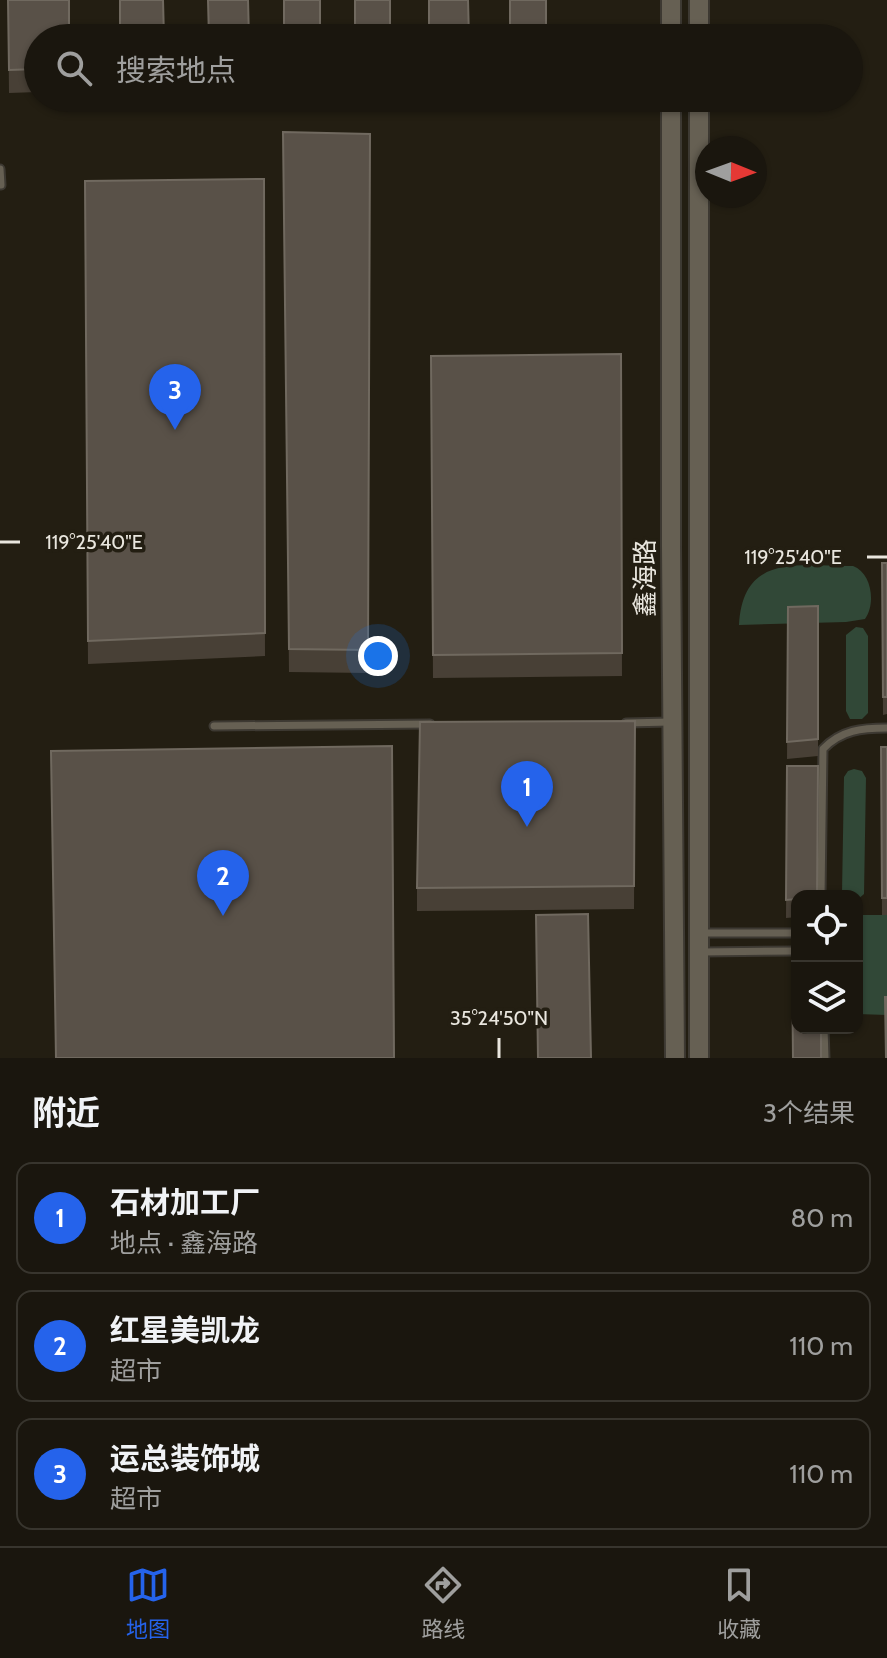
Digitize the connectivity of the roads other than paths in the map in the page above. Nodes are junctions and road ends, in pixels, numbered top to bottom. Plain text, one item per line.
1 (671, 0) edge
2 (699, 0) edge
3 (671, 24) edge
4 (699, 24) edge
5 (671, 112) edge
6 (699, 112) edge
7 (0, 169) edge
8 (1, 185) edge
9 (672, 722) junction
10 (609, 723) edge
11 (435, 724) edge
12 (214, 726) dead end
13 (887, 728) edge
14 (821, 890) edge
15 (791, 934) edge
16 (699, 942) junction
17 (791, 950) edge
18 (824, 1034) edge
19 (675, 1058) edge
20 (699, 1058) edge
21 (825, 1058) edge

1 - 3 street
2 - 4 street
5 - 9 street, 鑫海路
6 - 16 street, 鑫海路
7 - 8 lane
9 - 10 lane
9 - 19 street, 鑫海路
11 - 12 lane
13 - 14 lane
15 - 16 lane
16 - 17 lane
16 - 20 street, 鑫海路
18 - 21 lane

